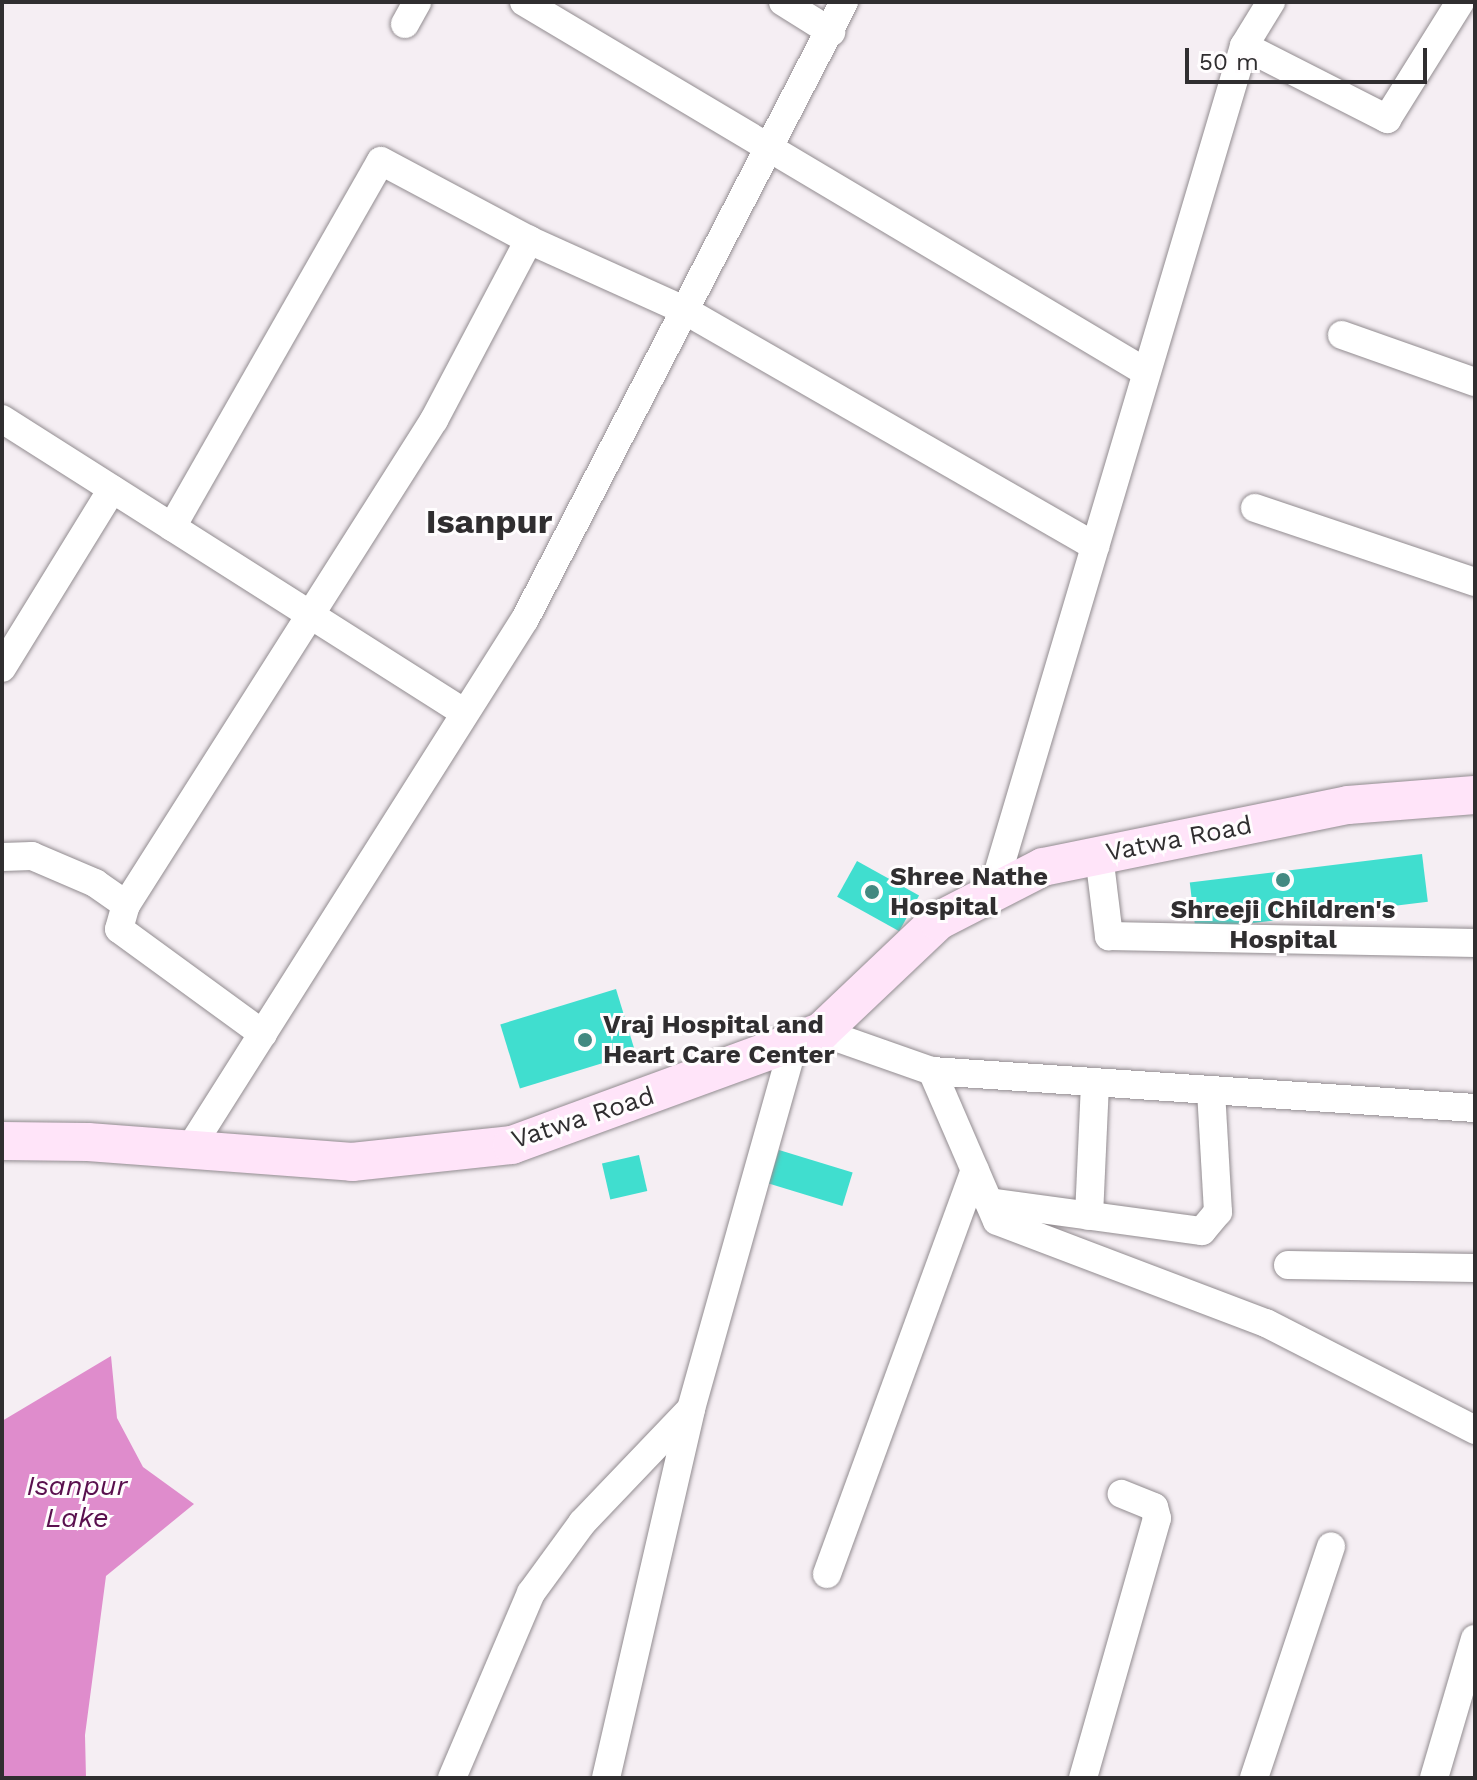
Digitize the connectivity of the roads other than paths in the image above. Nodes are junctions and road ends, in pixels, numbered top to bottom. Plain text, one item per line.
1 (524, 2) edge
2 (783, 2) edge
3 (844, 2) edge
4 (1271, 2) edge
5 (1460, 2) edge
6 (831, 32) junction
7 (1244, 46) junction
8 (772, 148) junction
9 (529, 240) junction
10 (686, 311) junction
11 (1342, 335) dead end
12 (1146, 372) junction
13 (1475, 382) edge
14 (2, 419) edge
15 (112, 489) junction
16 (1255, 508) dead end
17 (172, 527) junction
18 (1095, 546) junction
19 (1475, 582) edge
20 (310, 614) junction
21 (2, 668) edge
22 (465, 713) junction
23 (1475, 795) edge
24 (1099, 855) junction
25 (2, 857) edge
26 (992, 893) junction
27 (126, 905) junction
28 (1475, 943) edge
29 (263, 1034) junction
30 (808, 1037) junction
31 (932, 1071) junction
32 (1095, 1083) junction
33 (1211, 1090) junction
34 (1475, 1108) edge
35 (2, 1141) edge
36 (189, 1150) junction
37 (975, 1170) junction
38 (989, 1202) junction
39 (1089, 1216) junction
40 (1288, 1265) dead end
41 (1475, 1268) edge
42 (691, 1409) junction
43 (1475, 1430) edge
44 (1121, 1494) dead end
45 (1331, 1546) dead end
46 (827, 1574) dead end
47 (1475, 1639) edge
48 (452, 1778) edge
49 (606, 1778) edge
50 (1083, 1778) edge
51 (1254, 1778) edge
52 (1434, 1778) edge

1 - 8 street
2 - 6 street
3 - 6 street
4 - 7 street
5 - 7 street
6 - 8 street
7 - 12 street
8 - 10 street
8 - 12 street
9 - 10 street
9 - 17 street
9 - 20 street
10 - 18 street
10 - 22 street
11 - 13 street
12 - 18 street
14 - 15 street
15 - 17 street
15 - 21 street
16 - 19 street
17 - 20 street
18 - 26 street
20 - 22 street
20 - 27 street
22 - 29 street
23 - 24 main road, Vatwa Road
24 - 26 main road, Vatwa Road
24 - 28 street
25 - 27 street
26 - 30 main road, Vatwa Road
27 - 29 street
29 - 36 street
30 - 31 street
30 - 36 main road, Vatwa Road
30 - 42 street
31 - 32 street
31 - 37 street
32 - 33 street
32 - 39 street
33 - 34 street
33 - 39 street
35 - 36 main road, Vatwa Road
37 - 38 street
37 - 46 street
38 - 39 street
38 - 43 street
40 - 41 street
42 - 48 street
42 - 49 street
44 - 50 street
45 - 51 street
47 - 52 street

